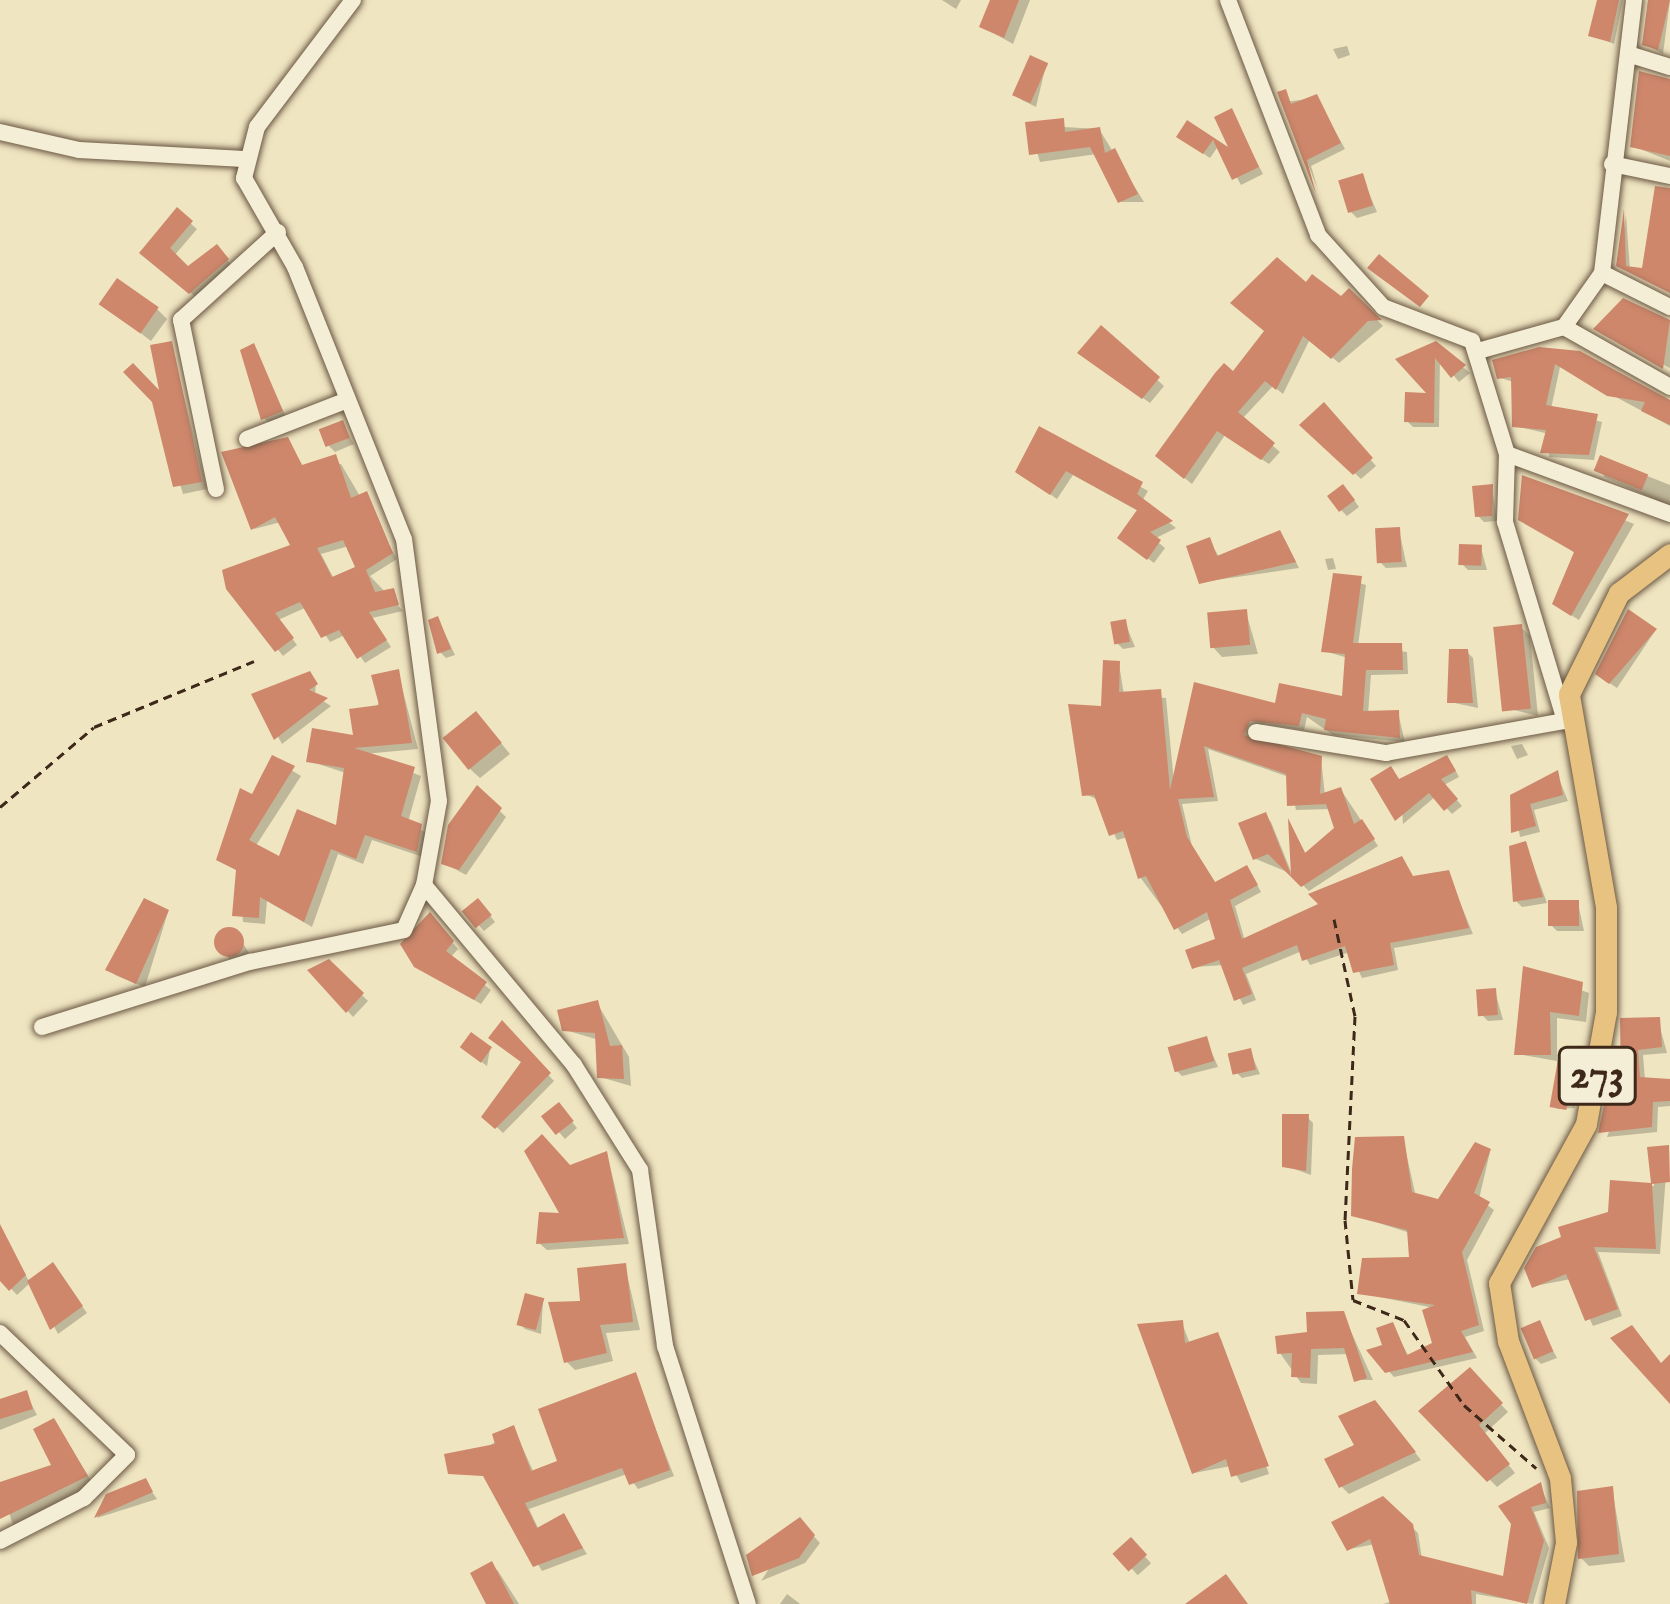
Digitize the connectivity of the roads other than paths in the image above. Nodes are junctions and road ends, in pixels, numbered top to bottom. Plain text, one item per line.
1 (353, 0) edge
2 (1228, 0) edge
3 (1634, 0) edge
4 (1628, 54) junction
5 (1670, 67) edge
6 (0, 132) edge
7 (244, 159) junction
8 (1612, 164) junction
9 (1670, 176) edge
10 (278, 232) junction
11 (1602, 273) junction
12 (1670, 307) edge
13 (1564, 327) junction
14 (1478, 351) junction
15 (1668, 380) edge
16 (345, 401) junction
17 (247, 439) dead end
18 (1507, 454) junction
19 (216, 489) dead end
20 (1670, 514) edge
21 (1670, 554) edge
22 (1567, 720) junction
23 (1256, 732) dead end
24 (424, 885) junction
25 (42, 1027) dead end
26 (0, 1333) edge
27 (0, 1540) edge
28 (748, 1604) edge
29 (1554, 1604) edge

1 - 7 street
2 - 14 street
3 - 4 street
4 - 5 street
4 - 8 street
6 - 7 street
7 - 10 street
8 - 9 street
8 - 11 street
10 - 16 street
10 - 19 street
11 - 12 street
11 - 13 street
13 - 14 street
13 - 15 street
14 - 18 street
16 - 17 street
16 - 24 street
18 - 20 street
18 - 22 street
21 - 22 main road, 273
22 - 23 street
22 - 29 main road, 273
24 - 25 street
24 - 28 street
26 - 27 street

